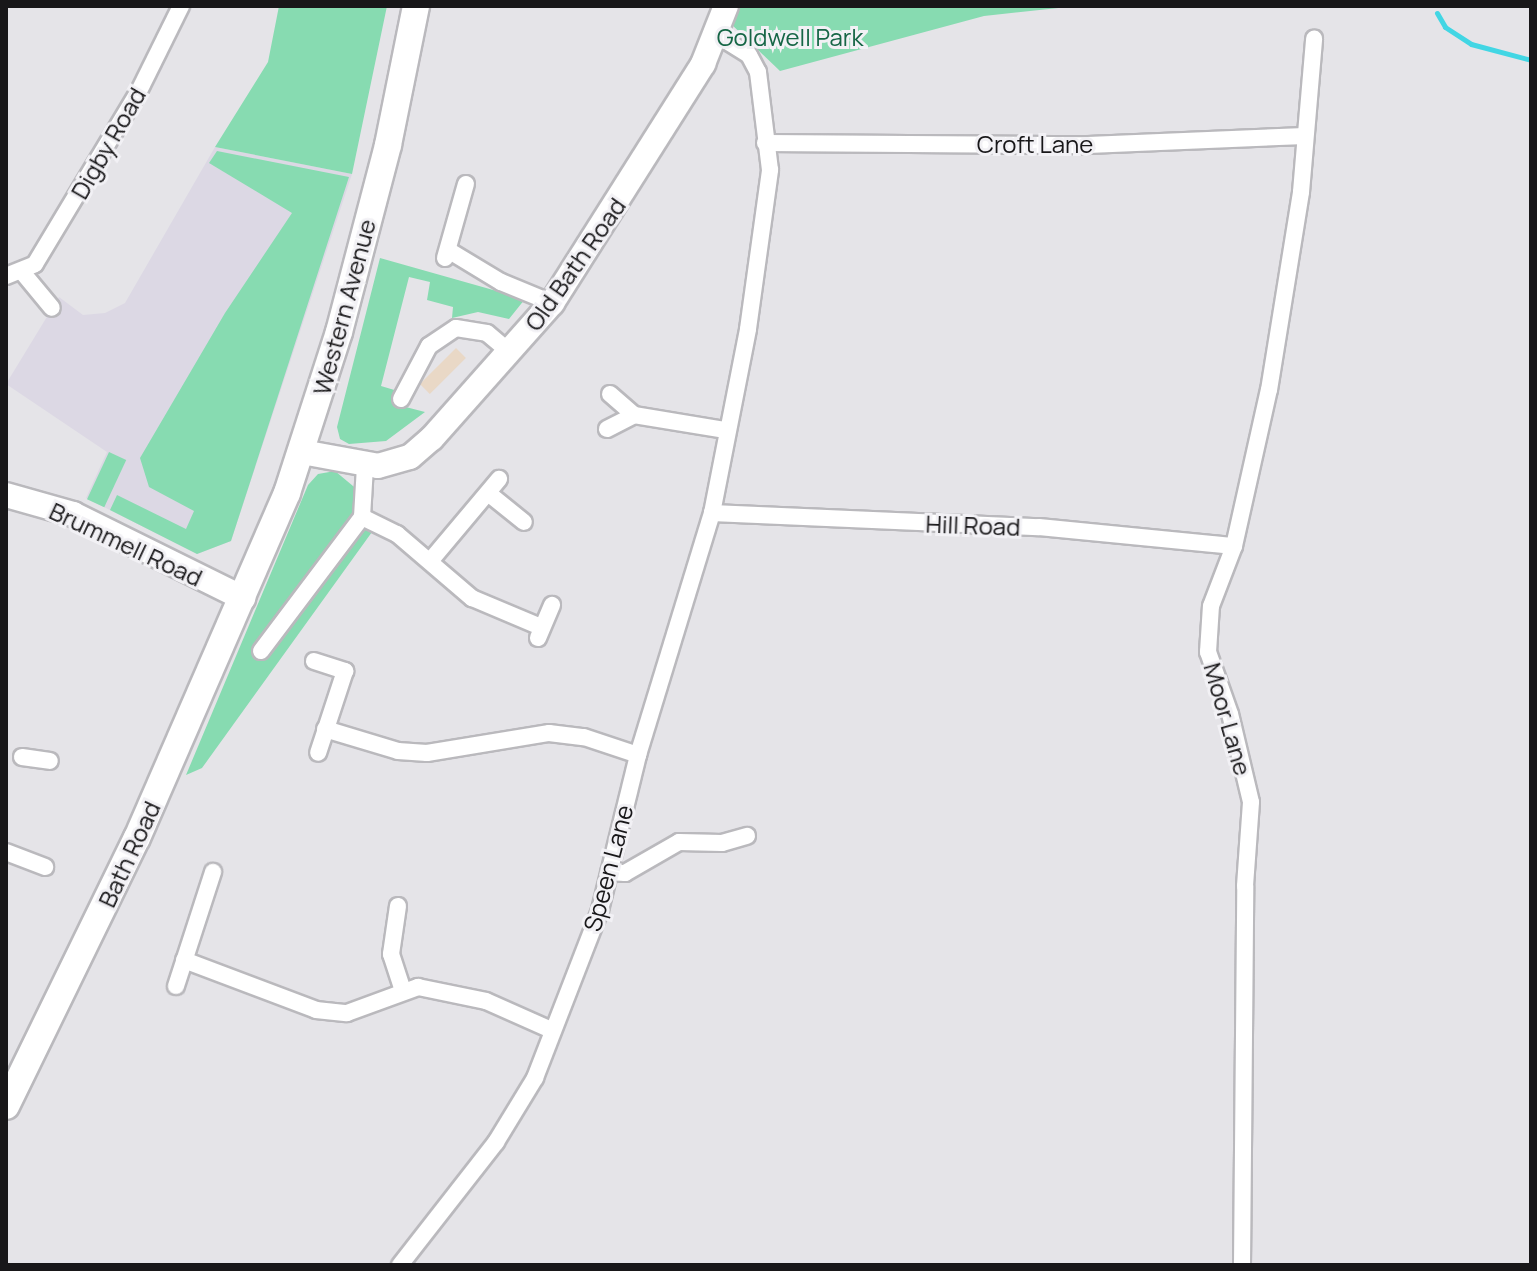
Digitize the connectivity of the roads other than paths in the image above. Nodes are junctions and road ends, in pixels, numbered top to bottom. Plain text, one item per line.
1 (181, 6) edge
2 (416, 6) edge
3 (726, 6) edge
4 (718, 36) junction
5 (1314, 39) dead end
6 (1305, 136) junction
7 (765, 143) junction
8 (466, 184) dead end
9 (23, 273) junction
10 (6, 276) edge
11 (552, 303) junction
12 (52, 308) dead end
13 (510, 352) junction
14 (610, 394) dead end
15 (401, 399) dead end
16 (634, 415) junction
17 (607, 429) dead end
18 (726, 430) junction
19 (302, 452) junction
20 (365, 466) junction
21 (499, 479) dead end
22 (488, 493) junction
23 (6, 495) edge
24 (712, 513) junction
25 (362, 517) junction
26 (524, 522) dead end
27 (1234, 546) junction
28 (431, 560) junction
29 (243, 598) junction
30 (552, 605) dead end
31 (261, 651) dead end
32 (314, 661) dead end
33 (325, 729) junction
34 (318, 753) dead end
35 (638, 755) junction
36 (22, 757) dead end
37 (50, 761) dead end
38 (747, 836) dead end
39 (6, 852) edge
40 (45, 867) dead end
41 (213, 872) dead end
42 (609, 872) junction
43 (398, 906) dead end
44 (184, 960) junction
45 (176, 986) dead end
46 (403, 991) junction
47 (549, 1029) junction
48 (6, 1106) edge
49 (400, 1265) edge
50 (1242, 1265) edge

1 - 9 street, Digby Road
2 - 19 main road, Western Avenue
3 - 4 street, Old Bath Road
4 - 7 street, Speen Lane
4 - 11 street, Old Bath Road
5 - 6 street, Moor Lane
6 - 7 street, Croft Lane
6 - 27 street, Moor Lane
7 - 18 street, Speen Lane
8 - 11 street
9 - 10 street
9 - 12 street
11 - 13 street, Old Bath Road
13 - 15 street
13 - 20 street, Old Bath Road
14 - 16 street
16 - 17 street
16 - 18 street
18 - 24 street, Speen Lane
19 - 20 street, Old Bath Road
19 - 29 main road, Western Avenue
20 - 25 street
21 - 22 street
22 - 26 street
22 - 28 street
23 - 29 street, Brummell Road
24 - 27 street, Hill Road
24 - 35 street, Speen Lane
25 - 28 street
25 - 31 street
27 - 50 street, Moor Lane
28 - 30 street
29 - 48 main road, Bath Road
32 - 33 street
33 - 34 street
33 - 35 street
35 - 42 street, Speen Lane
36 - 37 street
38 - 42 street
39 - 40 street
41 - 44 street
42 - 47 street, Speen Lane
43 - 46 street
44 - 45 street
44 - 46 street
46 - 47 street
47 - 49 street, Speen Lane

